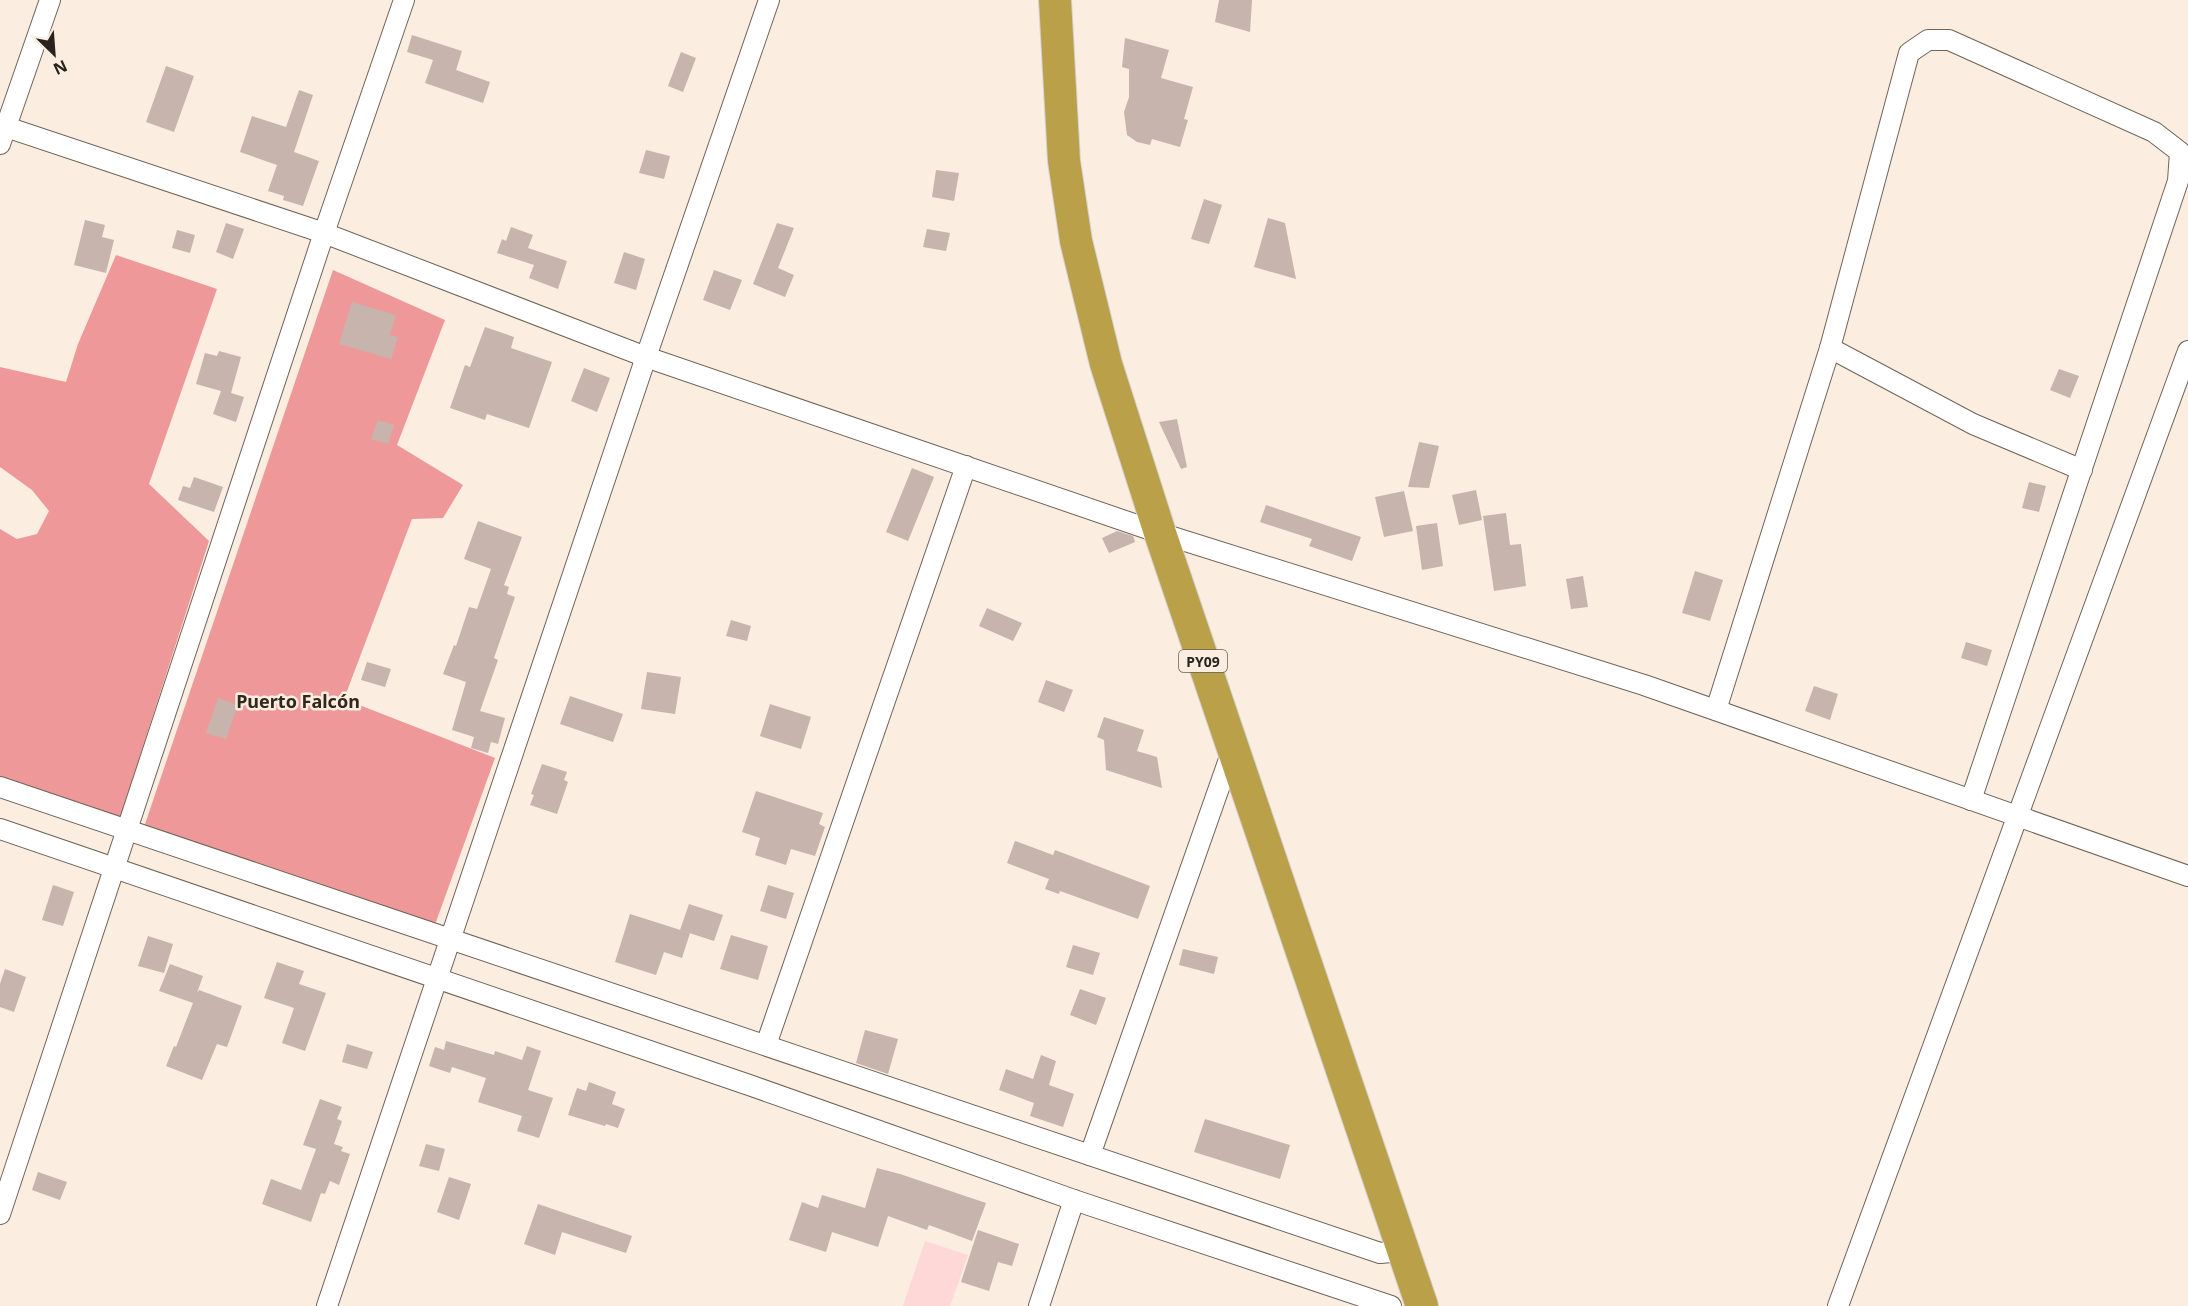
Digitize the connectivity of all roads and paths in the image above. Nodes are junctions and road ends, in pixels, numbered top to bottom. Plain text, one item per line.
1 (50, 0) edge
2 (404, 0) edge
3 (769, 0) edge
4 (1055, 0) edge
5 (2, 132) edge
6 (324, 233) junction
7 (1830, 348) junction
8 (2188, 351) edge
9 (646, 357) junction
10 (966, 466) junction
11 (2082, 470) junction
12 (1160, 533) junction
13 (1716, 710) junction
14 (1233, 748) junction
15 (0, 787) edge
16 (1971, 800) junction
17 (2016, 816) junction
18 (0, 829) edge
19 (127, 829) junction
20 (115, 868) junction
21 (2188, 876) edge
22 (449, 938) junction
23 (435, 979) junction
24 (766, 1045) junction
25 (1090, 1155) junction
26 (1074, 1200) junction
27 (0, 1214) edge
28 (1403, 1251) junction
29 (1408, 1305) edge
30 (327, 1306) edge
31 (1039, 1306) edge
32 (1838, 1306) edge

1 - 5 street
2 - 6 street
3 - 9 street
4 - 12 highway, PY09
5 - 6 street
6 - 9 street
6 - 19 street
7 - 11 street
7 - 11 street
7 - 13 street
8 - 17 street
9 - 10 street
9 - 22 street
10 - 12 street
10 - 24 street
11 - 16 street
12 - 13 street
12 - 14 highway, PY09
13 - 16 street
14 - 25 street
14 - 28 highway, PY09
15 - 19 street
16 - 17 street
17 - 21 street
17 - 32 street
18 - 20 street
19 - 20 street
19 - 22 street
20 - 23 street
20 - 27 street
22 - 23 street
22 - 24 street
23 - 26 street
23 - 30 street
24 - 25 street
25 - 28 street
26 - 29 street
26 - 31 street
28 - 29 highway, PY09

